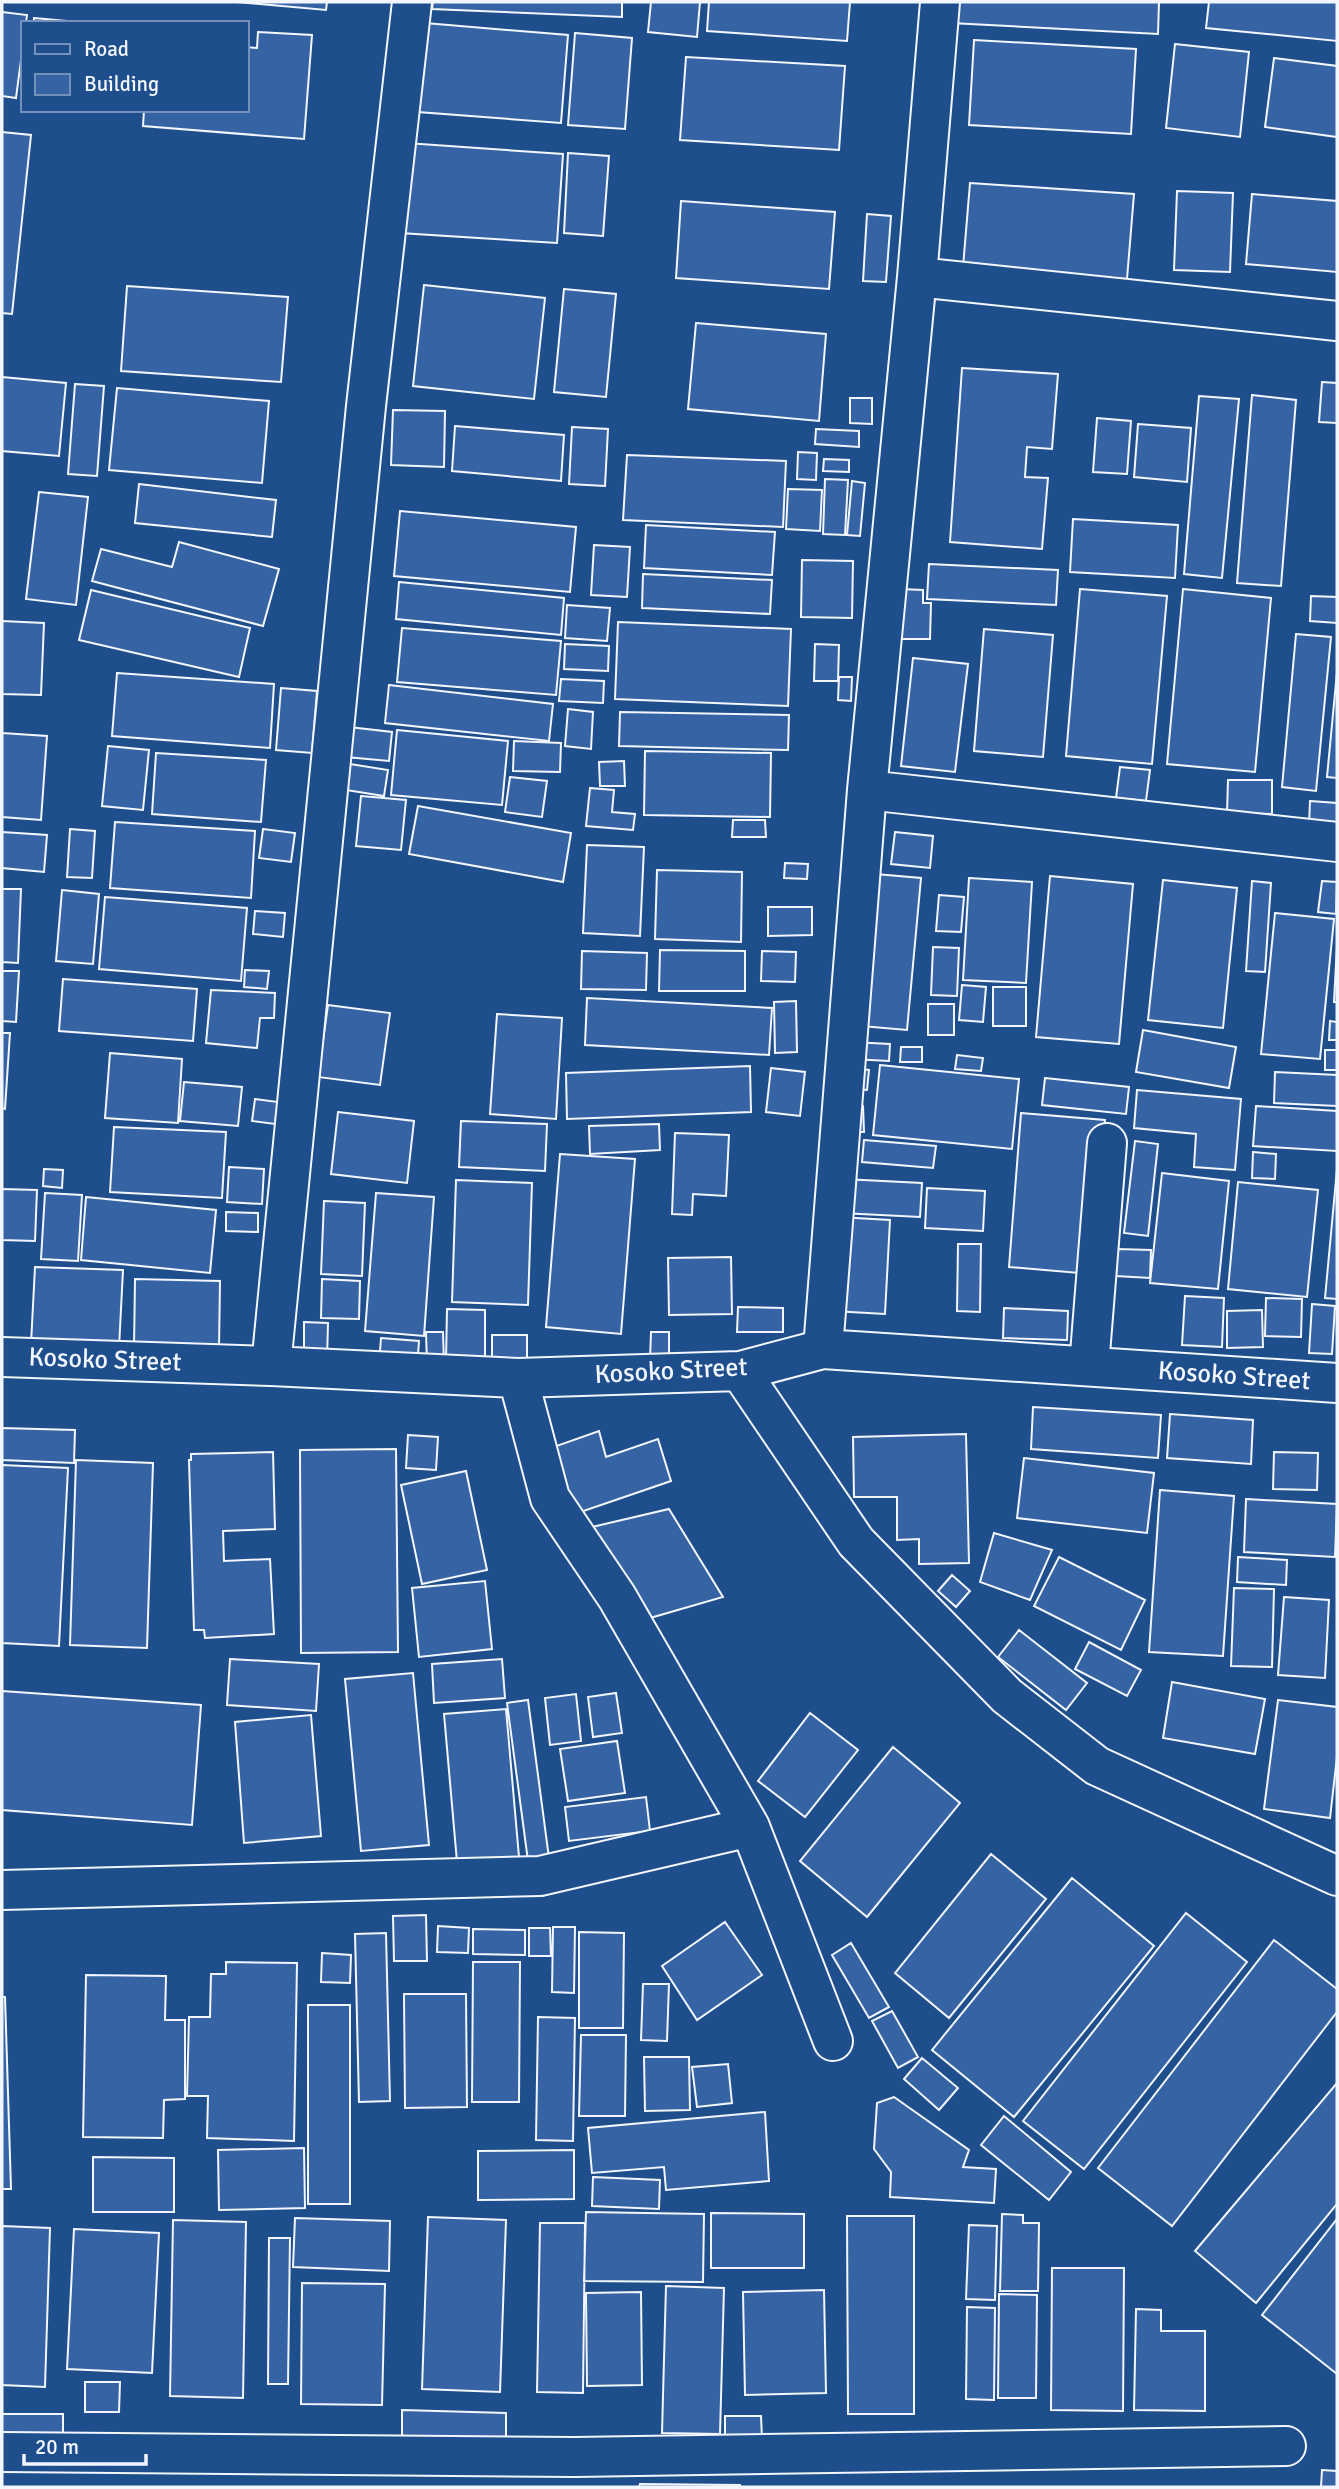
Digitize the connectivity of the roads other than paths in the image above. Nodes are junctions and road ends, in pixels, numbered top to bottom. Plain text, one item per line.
1 (412, 2) edge
2 (940, 2) edge
3 (917, 277) junction
4 (1337, 321) edge
5 (867, 790) junction
6 (1337, 842) edge
7 (1107, 1143) dead end
8 (823, 1349) junction
9 (2, 1357) edge
10 (271, 1366) junction
11 (1089, 1366) junction
12 (740, 1371) junction
13 (518, 1378) junction
14 (1337, 1383) edge
15 (750, 1828) junction
16 (1337, 1876) edge
17 (2, 1890) edge
18 (833, 2041) dead end
19 (1286, 2446) dead end
20 (2, 2452) edge
21 (575, 2472) edge

1 - 10 street
2 - 3 street
3 - 4 street
3 - 5 street
5 - 6 street
5 - 8 street
7 - 11 street
8 - 11 street, Kosoko Street
8 - 12 street, Kosoko Street
9 - 10 street, Kosoko Street
10 - 13 street, Kosoko Street
11 - 14 street, Kosoko Street
12 - 13 street, Kosoko Street
12 - 16 street
13 - 15 street
15 - 17 street
15 - 18 street
19 - 21 street
20 - 21 street

